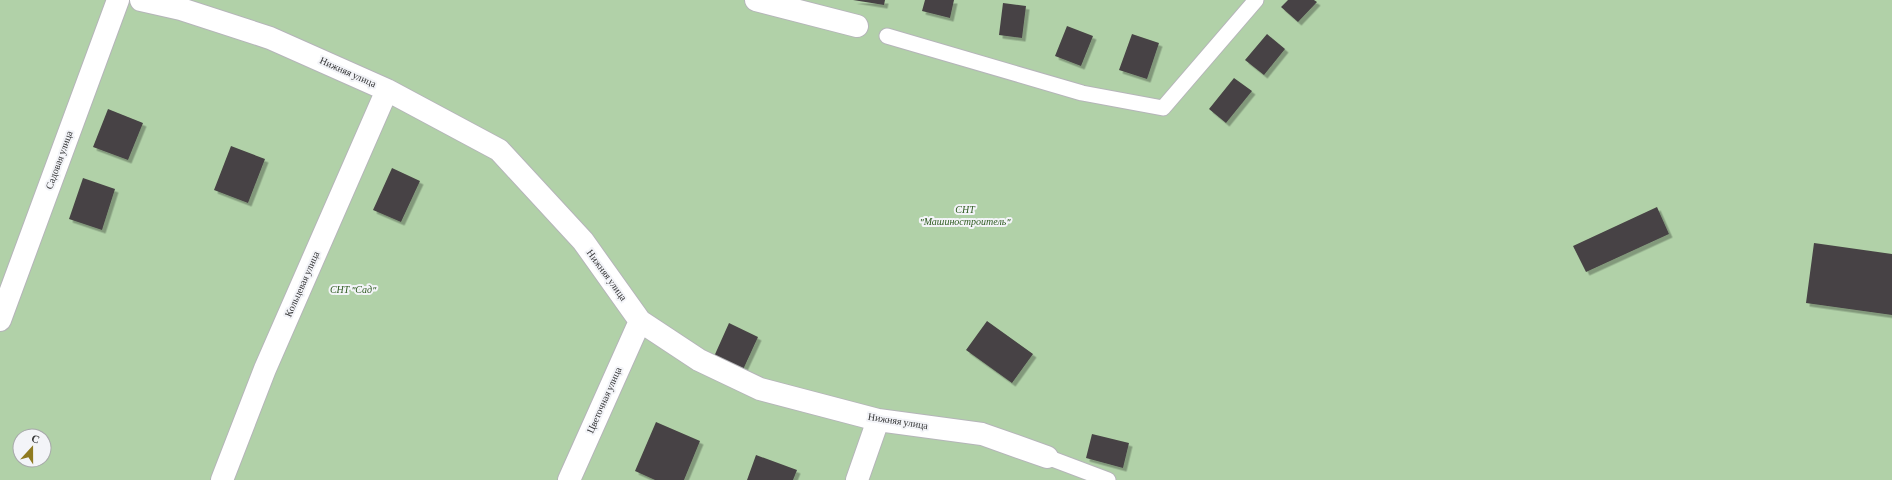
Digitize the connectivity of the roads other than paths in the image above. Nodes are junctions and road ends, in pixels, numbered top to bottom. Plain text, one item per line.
1 (118, 0) edge
2 (141, 0) edge
3 (756, 0) edge
4 (1256, 0) edge
5 (857, 26) dead end
6 (886, 36) dead end
7 (387, 90) junction
8 (0, 320) edge
9 (640, 321) junction
10 (878, 420) junction
11 (1047, 457) joint
12 (222, 480) edge
13 (569, 480) edge
14 (857, 480) edge
15 (1108, 480) edge

1 - 8 street, Садовая улица
2 - 7 street, Нижняя улица
3 - 5 street
4 - 6 lane
7 - 9 street, Нижняя улица
7 - 12 street, Кольцевая улица
9 - 10 street, Нижняя улица
9 - 13 street, Цветочная улица
10 - 11 street, Нижняя улица
10 - 14 street
11 - 15 lane, Нижняя улица

